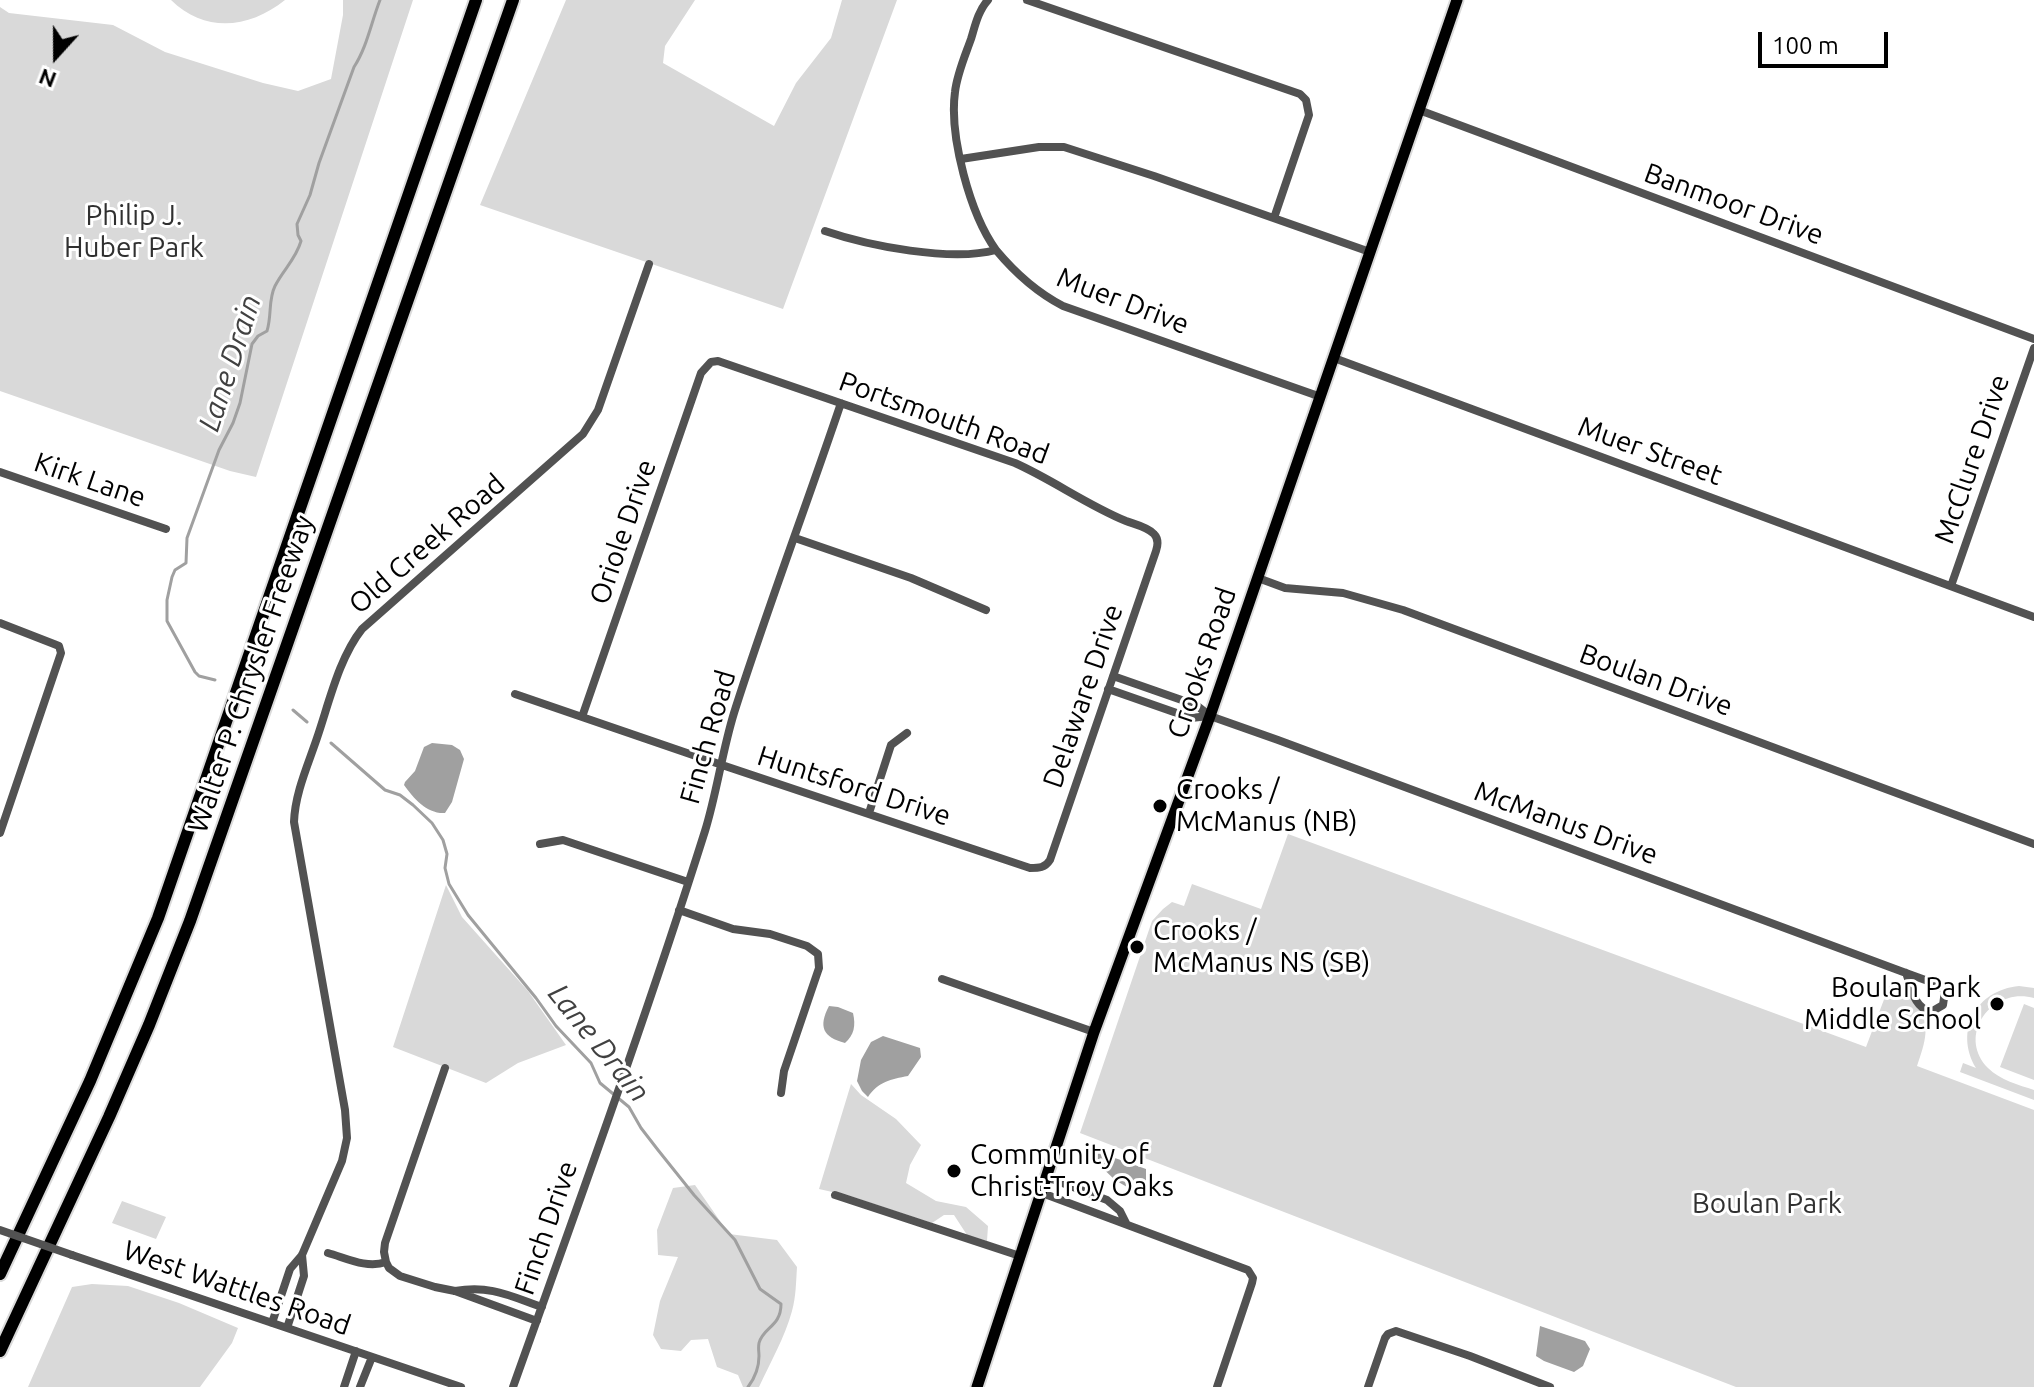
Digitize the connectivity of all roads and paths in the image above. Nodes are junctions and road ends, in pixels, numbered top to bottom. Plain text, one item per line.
1 (476, 0) edge
2 (513, 0) edge
3 (988, 0) edge
4 (1027, 0) edge
5 (1457, 0) edge
6 (1419, 110) junction
7 (961, 159) junction
8 (1274, 218) junction
9 (825, 231) dead end
10 (996, 250) junction
11 (1370, 252) junction
12 (649, 264) dead end
13 (2034, 339) edge
14 (2034, 348) edge
15 (1334, 358) junction
16 (708, 364) joint
17 (1321, 397) junction
18 (841, 403) junction
19 (0, 472) edge
20 (166, 529) dead end
21 (1157, 537) joint
22 (795, 538) junction
23 (1258, 578) junction
24 (1951, 586) junction
25 (986, 610) dead end
26 (2034, 617) edge
27 (0, 623) edge
28 (1113, 676) junction
29 (1108, 689) junction
30 (515, 694) dead end
31 (1210, 716) junction
32 (582, 717) junction
33 (907, 733) dead end
34 (722, 765) junction
35 (869, 813) junction
36 (0, 833) edge
37 (540, 844) dead end
38 (2034, 844) edge
39 (1043, 867) joint
40 (688, 882) junction
41 (679, 910) junction
42 (1906, 973) junction
43 (942, 979) dead end
44 (1094, 1032) junction
45 (445, 1068) dead end
46 (621, 1083) joint
47 (781, 1093) dead end
48 (1047, 1177) junction
49 (1042, 1193) junction
50 (835, 1195) dead end
51 (1126, 1223) junction
52 (0, 1230) edge
53 (328, 1253) dead end
54 (302, 1255) junction
55 (1020, 1256) junction
56 (386, 1262) junction
57 (0, 1274) edge
58 (455, 1291) junction
59 (542, 1307) junction
60 (537, 1321) junction
61 (272, 1323) junction
62 (287, 1328) junction
63 (0, 1351) edge
64 (356, 1351) junction
65 (372, 1357) junction
66 (344, 1387) edge
67 (360, 1387) edge
68 (461, 1387) edge
69 (513, 1387) edge
70 (977, 1387) edge
71 (1217, 1387) edge
72 (1368, 1387) edge
73 (1550, 1387) edge

1 - 57 highway, Walter P. Chrysler Freeway
2 - 63 highway, Walter P. Chrysler Freeway
3 - 7 street, Muer Drive
4 - 8 street
5 - 6 main road, Crooks Road
6 - 11 main road, Crooks Road
6 - 13 street, Banmoor Drive
7 - 8 street
7 - 10 street, Muer Drive
8 - 11 street
9 - 10 street
10 - 17 street, Muer Drive
11 - 15 main road, Crooks Road
12 - 54 street, Old Creek Road
14 - 24 street, McClure Drive
15 - 17 main road, Crooks Road
15 - 24 street, Muer Street
16 - 18 street, Portsmouth Road
16 - 32 street, Oriole Drive
17 - 23 main road, Crooks Road
18 - 21 street, Portsmouth Road
18 - 22 street, Finch Road
19 - 20 street, Kirk Lane
21 - 28 street, Delaware Drive
22 - 25 street
22 - 34 street, Finch Road
23 - 31 main road, Crooks Road
23 - 38 street, Boulan Drive
24 - 26 street
27 - 36 street
28 - 29 street, Delaware Drive
28 - 31 street
29 - 31 street
29 - 39 street, Delaware Drive
30 - 32 street, Huntsford Drive
31 - 42 street, McManus Drive
31 - 44 main road, Crooks Road
32 - 34 street, Huntsford Drive
33 - 35 street
34 - 35 street, Huntsford Drive
34 - 40 street, Finch Road
35 - 39 street, Huntsford Drive
37 - 40 street
40 - 41 street, Finch Road
41 - 46 street, Finch Road
41 - 47 street
42 - 42 street, McManus Drive
43 - 44 street
44 - 48 main road, Crooks Road
45 - 56 street
46 - 59 street, Finch Drive
48 - 49 main road, Crooks Road
48 - 51 street
49 - 51 street
49 - 55 main road, Crooks Road
50 - 55 street
51 - 71 street
52 - 61 street, West Wattles Road, bridge
53 - 56 street
54 - 61 street, Old Creek Road
54 - 62 street, Old Creek Road
55 - 70 main road, Crooks Road
56 - 58 street
58 - 59 street
58 - 60 street
59 - 60 street, Finch Drive
60 - 69 street, Finch Drive
61 - 62 street, West Wattles Road
62 - 64 street, West Wattles Road
64 - 65 street, West Wattles Road
64 - 66 street
65 - 67 street
65 - 68 street, West Wattles Road
72 - 73 street

